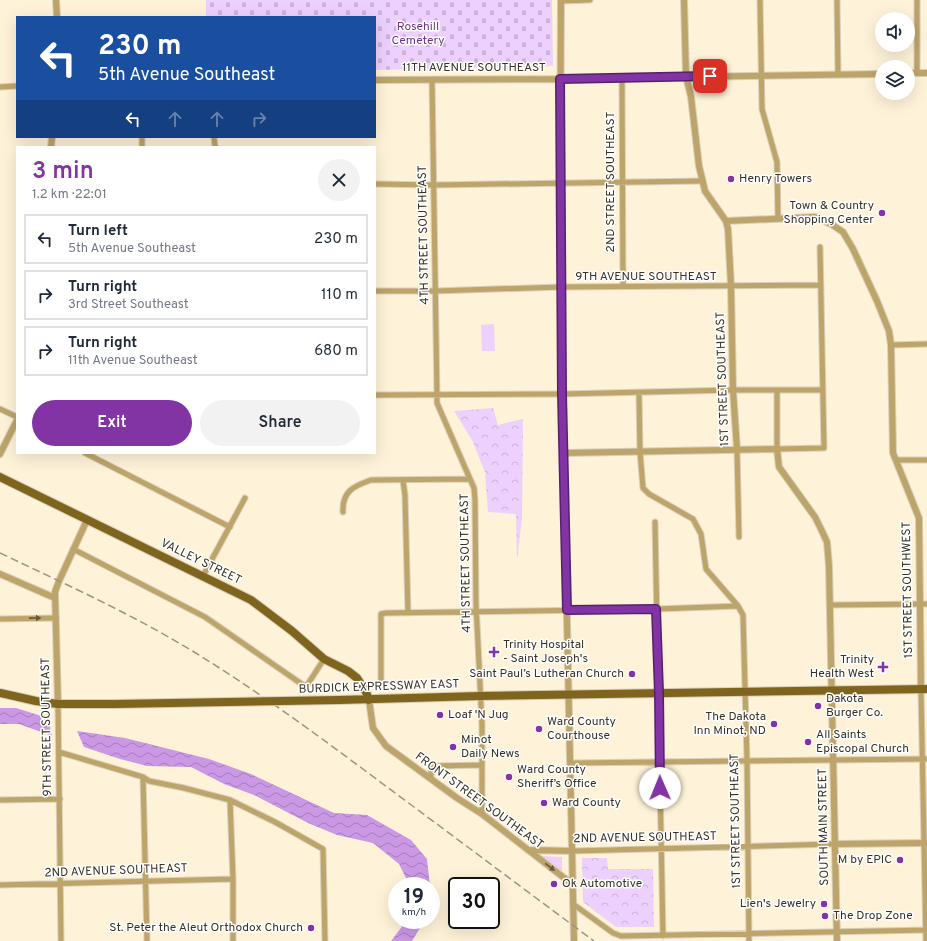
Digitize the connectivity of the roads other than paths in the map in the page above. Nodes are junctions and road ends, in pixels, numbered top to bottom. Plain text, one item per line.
1 (56, 0) edge
2 (561, 0) edge
3 (590, 0) edge
4 (684, 0) edge
5 (760, 0) edge
6 (837, 0) edge
7 (917, 0) edge
8 (57, 16) edge
9 (917, 73) joint
10 (927, 73) edge
11 (838, 74) junction
12 (875, 74) edge
13 (761, 75) junction
14 (686, 76) junction
15 (622, 78) junction
16 (560, 79) junction
17 (376, 80) edge
18 (432, 80) junction
19 (16, 86) edge
20 (0, 87) edge
21 (702, 181) junction
22 (622, 182) junction
23 (560, 183) junction
24 (376, 184) edge
25 (434, 185) junction
26 (778, 219) junction
27 (726, 221) junction
28 (820, 247) dead end
29 (820, 285) junction
30 (624, 286) junction
31 (731, 286) junction
32 (561, 287) junction
33 (376, 290) edge
34 (435, 291) junction
35 (927, 344) edge
36 (891, 345) junction
37 (732, 390) junction
38 (777, 390) junction
39 (823, 390) junction
40 (639, 393) junction
41 (562, 394) junction
42 (376, 395) edge
43 (437, 396) junction
44 (0, 408) edge
45 (16, 416) edge
46 (16, 422) edge
47 (777, 449) junction
48 (737, 450) junction
49 (640, 452) junction
50 (564, 453) junction
51 (0, 454) edge
52 (87, 454) edge
53 (896, 460) junction
54 (927, 460) edge
55 (0, 476) edge
56 (470, 479) junction
57 (403, 481) junction
58 (245, 498) dead end
59 (343, 512) dead end
60 (87, 520) junction
61 (655, 522) dead end
62 (230, 527) junction
63 (739, 537) dead end
64 (73, 550) junction
65 (0, 574) edge
66 (203, 576) junction
67 (55, 598) junction
68 (920, 604) junction
69 (927, 604) edge
70 (830, 605) junction
71 (738, 606) junction
72 (656, 609) junction
73 (567, 610) junction
74 (476, 612) junction
75 (408, 613) junction
76 (56, 618) junction
77 (0, 619) edge
78 (324, 659) junction
79 (381, 682) dead end
80 (924, 690) edge
81 (832, 691) junction
82 (745, 692) junction
83 (0, 693) edge
84 (659, 693) junction
85 (568, 695) junction
86 (480, 696) junction
87 (369, 700) junction
88 (58, 704) junction
89 (59, 752) junction
90 (925, 759) edge
91 (747, 760) junction
92 (834, 760) junction
93 (659, 761) junction
94 (570, 763) junction
95 (482, 765) junction
96 (143, 777) junction
97 (431, 778) junction
98 (60, 799) junction
99 (0, 800) edge
100 (230, 800) junction
101 (482, 814) junction
102 (926, 843) edge
103 (835, 844) junction
104 (747, 847) junction
105 (662, 848) junction
106 (528, 850) junction
107 (572, 851) junction
108 (233, 879) junction
109 (145, 881) junction
110 (60, 884) junction
111 (572, 884) junction
112 (0, 885) edge
113 (573, 904) junction
114 (926, 930) edge
115 (837, 932) junction
116 (748, 934) junction
117 (663, 936) junction
118 (61, 941) edge
119 (147, 941) edge
120 (232, 941) edge
121 (325, 941) edge
122 (574, 941) edge
123 (749, 941) edge
124 (837, 941) edge
125 (926, 941) edge

1 - 8 street
2 - 3 street
2 - 16 street
4 - 14 street
5 - 13 street
6 - 11 street
7 - 9 street
9 - 10 street
11 - 12 street, 11TH AVENUE SOUTHEAST
11 - 13 street, 11TH AVENUE SOUTHEAST
13 - 14 street, 11TH AVENUE SOUTHEAST
13 - 26 street
14 - 15 street, 11TH AVENUE SOUTHEAST
14 - 21 street
15 - 16 street, 11TH AVENUE SOUTHEAST
15 - 22 street, 2ND STREET SOUTHEAST
16 - 18 street, 11TH AVENUE SOUTHEAST
16 - 23 street
17 - 18 street, 11TH AVENUE SOUTHEAST
18 - 25 street, 4TH STREET SOUTHEAST
19 - 20 street
21 - 22 street
21 - 27 street
22 - 23 street
22 - 30 street, 2ND STREET SOUTHEAST
23 - 25 street
23 - 32 street
24 - 25 street
25 - 34 street, 4TH STREET SOUTHEAST
26 - 27 street, 1ST STREET SOUTHWEST
26 - 36 street, 1ST STREET SOUTHWEST
27 - 31 street, 1ST STREET SOUTHEAST
28 - 29 street
29 - 31 street, 9TH AVENUE SOUTHEAST
29 - 39 street
30 - 31 street, 9TH AVENUE SOUTHEAST
30 - 32 street, 9TH AVENUE SOUTHEAST
31 - 37 street, 1ST STREET SOUTHEAST
32 - 34 street, 9TH AVENUE SOUTHEAST
32 - 41 street
33 - 34 street, 9TH AVENUE SOUTHEAST
34 - 43 street, 4TH STREET SOUTHEAST
35 - 36 street
36 - 53 street, 1ST STREET SOUTHWEST
37 - 38 street
37 - 40 street
37 - 48 street, 1ST STREET SOUTHEAST
38 - 39 street
38 - 47 street, SOUTH MAIN STREET
39 - 47 street
40 - 41 street
40 - 49 street
41 - 43 street
41 - 50 street
42 - 43 street
43 - 56 street, 4TH STREET SOUTHEAST
44 - 45 street
46 - 51 street
47 - 48 street
47 - 70 street, SOUTH MAIN STREET
48 - 49 street
48 - 63 street, 1ST STREET SOUTHEAST
49 - 50 street
49 - 71 street
50 - 73 street
52 - 62 street
53 - 54 street
53 - 68 street, 1ST STREET SOUTHWEST
55 - 60 main road, VALLEY STREET
56 - 57 street
56 - 74 street, 4TH STREET SOUTHEAST
57 - 59 street
57 - 75 street
58 - 62 street
60 - 64 street, 9TH STREET SOUTHEAST
60 - 66 main road, VALLEY STREET
61 - 72 street
62 - 66 street
64 - 67 street, 9TH STREET SOUTHEAST
64 - 78 street
65 - 67 street
66 - 78 main road, VALLEY STREET
67 - 76 street, 9TH STREET SOUTHEAST
68 - 69 street
68 - 70 street
68 - 80 street, 1ST STREET SOUTHWEST
70 - 81 street, SOUTH MAIN STREET
71 - 72 street
71 - 82 street, 1ST STREET SOUTHEAST
72 - 73 street
72 - 84 street
73 - 74 street
73 - 85 street
74 - 75 street
74 - 86 street, 4TH STREET SOUTHEAST
75 - 79 street
77 -> 76 street
76 - 88 street, 9TH STREET SOUTHEAST
78 - 87 main road, VALLEY STREET
80 - 81 main road, BURDICK EXPRESSWAY EAST
80 - 90 street, 1ST STREET SOUTHWEST
81 - 82 main road, BURDICK EXPRESSWAY EAST
81 - 92 street, SOUTH MAIN STREET
82 - 84 main road, BURDICK EXPRESSWAY EAST
82 - 91 street, 1ST STREET SOUTHEAST
83 - 88 main road, BURDICK EXPRESSWAY EAST
84 - 85 main road, BURDICK EXPRESSWAY EAST
84 - 93 street
85 - 86 main road, BURDICK EXPRESSWAY EAST
85 - 94 street
86 - 87 main road, BURDICK EXPRESSWAY EAST
86 - 95 street, 4TH STREET SOUTHEAST
87 - 88 main road, BURDICK EXPRESSWAY EAST, bridge
87 - 97 street, FRONT STREET SOUTHEAST
88 - 89 street, 9TH STREET SOUTHEAST
89 - 96 street
89 - 98 street, 9TH STREET SOUTHEAST
90 - 92 street
90 - 102 street, 1ST STREET SOUTHWEST
91 - 92 street
91 - 93 street
91 - 104 street, 1ST STREET SOUTHEAST
92 - 103 street, SOUTH MAIN STREET
93 - 94 street
93 - 105 street
94 - 107 street
95 - 97 street
95 - 101 street, 4TH STREET SOUTHEAST
96 - 100 street
96 - 109 street
97 - 101 street, FRONT STREET SOUTHEAST
98 - 99 street
98 - 110 street, 9TH STREET SOUTHEAST
100 - 108 street
100 - 121 street
101 - 106 street, FRONT STREET SOUTHEAST
102 - 103 street
102 - 114 street, 1ST STREET SOUTHWEST
103 - 104 street, 2ND AVENUE SOUTHEAST
103 - 115 street, SOUTH MAIN STREET
104 - 105 street, 2ND AVENUE SOUTHEAST
104 - 116 street, 1ST STREET SOUTHEAST
105 - 107 street, 2ND AVENUE SOUTHEAST
105 - 117 street
106 - 107 street, 2ND AVENUE SOUTHEAST
106 -> 111 street, FRONT STREET SOUTHEAST
107 - 111 street
108 - 109 street, 2ND AVENUE SOUTHEAST
108 - 120 street
109 - 110 street, 2ND AVENUE SOUTHEAST
109 - 119 street
110 - 112 street, 2ND AVENUE SOUTHEAST
110 - 118 street, 9TH STREET SOUTHEAST
111 - 113 street
113 - 117 street
113 - 122 street
114 - 115 street
114 - 125 street, 1ST STREET SOUTHWEST
115 - 116 street
115 - 124 street, SOUTH MAIN STREET
116 - 117 street
116 - 123 street, 1ST STREET SOUTHEAST

